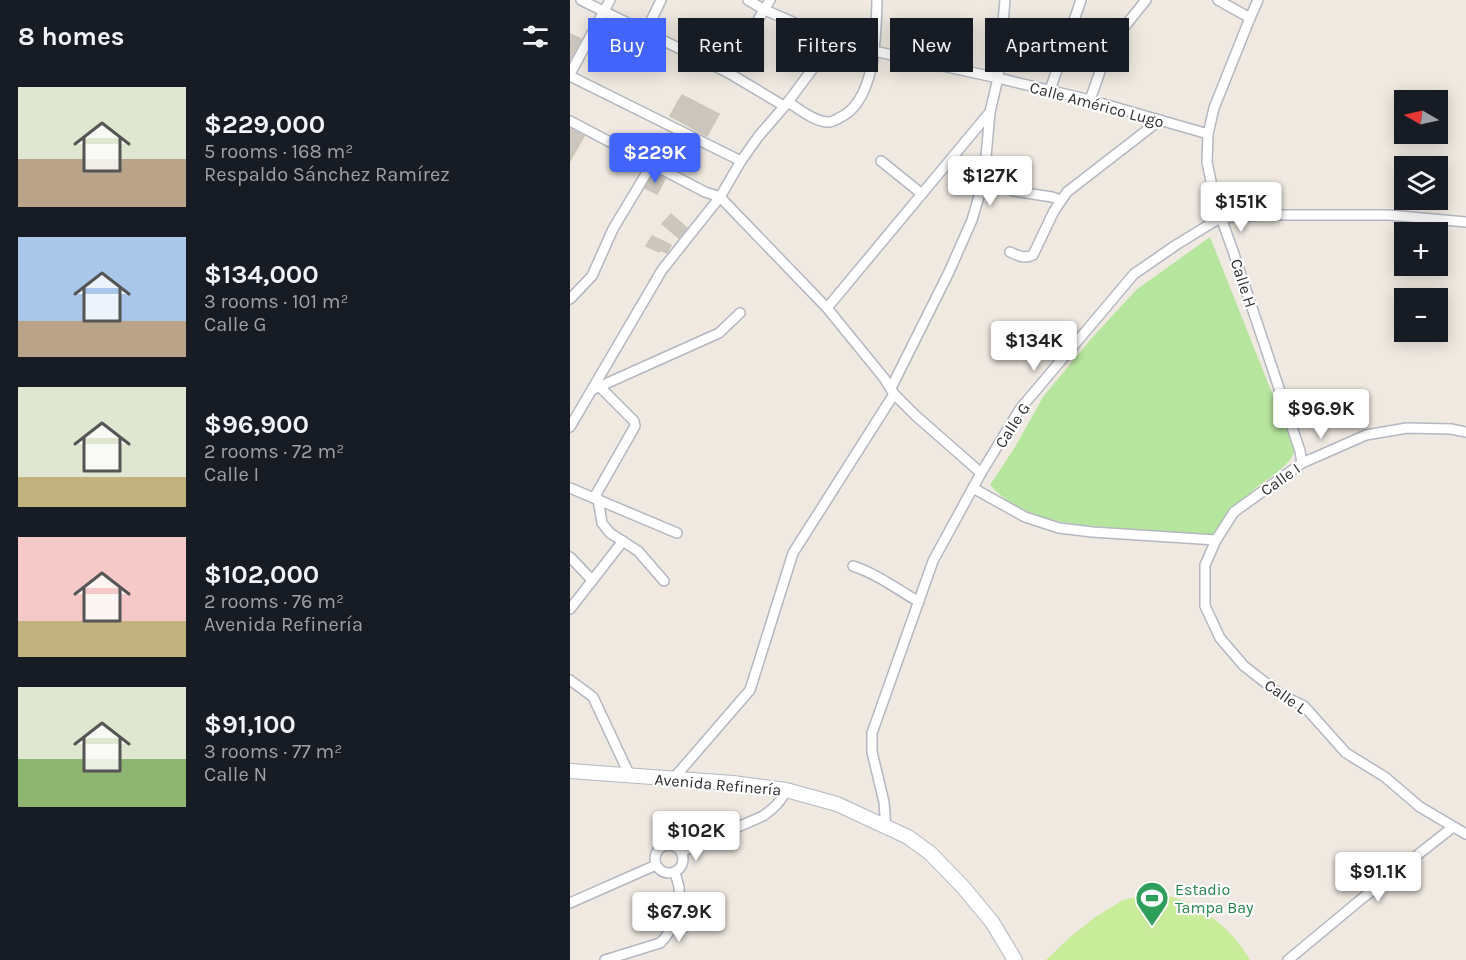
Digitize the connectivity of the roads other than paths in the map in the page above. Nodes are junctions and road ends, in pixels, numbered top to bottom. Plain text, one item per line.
1 (581, 0) edge
2 (610, 0) edge
3 (662, 0) edge
4 (748, 0) edge
5 (770, 0) edge
6 (877, 0) edge
7 (1005, 0) edge
8 (1081, 0) edge
9 (1146, 0) edge
10 (1218, 0) edge
11 (1258, 0) edge
12 (765, 10) junction
13 (603, 12) junction
14 (616, 18) edge
15 (653, 18) edge
16 (760, 18) edge
17 (783, 18) edge
18 (876, 18) edge
19 (1250, 18) junction
20 (878, 52) edge
21 (727, 72) edge
22 (810, 72) edge
23 (870, 72) edge
24 (570, 75) edge
25 (998, 78) junction
26 (1050, 90) junction
27 (1090, 100) junction
28 (786, 104) junction
29 (990, 112) junction
30 (1160, 120) junction
31 (570, 121) edge
32 (1208, 134) junction
33 (741, 161) junction
34 (881, 161) dead end
35 (652, 164) junction
36 (1010, 188) dead end
37 (922, 194) junction
38 (720, 197) junction
39 (1061, 200) junction
40 (1220, 218) junction
41 (1466, 222) edge
42 (1010, 252) dead end
43 (570, 299) edge
44 (827, 308) junction
45 (740, 313) dead end
46 (595, 388) junction
47 (892, 391) junction
48 (570, 427) edge
49 (1466, 432) edge
50 (1302, 464) junction
51 (981, 474) junction
52 (570, 488) edge
53 (973, 488) junction
54 (596, 498) junction
55 (677, 533) dead end
56 (622, 540) junction
57 (1216, 540) junction
58 (570, 557) edge
59 (853, 566) dead end
60 (592, 580) junction
61 (664, 581) dead end
62 (919, 602) junction
63 (570, 609) edge
64 (570, 680) edge
65 (570, 771) edge
66 (630, 776) junction
67 (673, 779) junction
68 (786, 790) junction
69 (1453, 827) junction
70 (886, 828) junction
71 (1466, 834) edge
72 (681, 852) junction
73 (656, 865) junction
74 (675, 872) junction
75 (570, 903) edge
76 (625, 957) edge
77 (605, 960) edge
78 (1015, 960) edge
79 (1288, 960) edge

1 - 13 street
2 - 13 street
3 - 15 street
4 - 12 street, Calle Américo Lugo
5 - 12 street
6 - 18 street
7 - 25 street
8 - 26 street
9 - 27 street
10 - 19 street
11 - 19 street, Calle H
12 - 16 street
12 - 17 street, Calle Américo Lugo
13 - 14 street
13 - 24 street
19 - 32 street, Calle H
20 - 25 street, Calle Américo Lugo
21 - 28 street
22 - 28 street
23 - 28 street
24 - 33 street
25 - 26 street, Calle Américo Lugo
25 - 29 street
26 - 27 street, Calle Américo Lugo
27 - 30 street, Calle Américo Lugo
28 - 33 street
29 - 37 street
29 - 47 street
30 - 32 street, Calle Américo Lugo
30 - 39 street
31 - 35 street
32 - 40 street, Calle H
33 - 38 street
34 - 37 street
35 - 38 street
35 - 43 street
36 - 39 street
37 - 44 street
38 - 44 street
38 - 46 street
39 - 42 street
40 - 41 street, Calle G
40 - 50 street, Calle H
40 - 51 street, Calle G
44 - 47 street
45 - 46 street
46 - 48 street
46 - 54 street
47 - 51 street
47 - 67 street
49 - 50 street, Calle I
50 - 57 street, Calle I
51 - 53 street, Calle G
52 - 54 street
53 - 57 street
53 - 62 street, Calle G
54 - 55 street
54 - 56 street
56 - 60 street
56 - 61 street
57 - 69 street, Calle L
58 - 60 street
59 - 62 street
60 - 63 street
62 - 70 street, Calle G
64 - 66 street
65 - 66 main road, Avenida Refinería
66 - 67 main road, Avenida Refinería
67 - 68 main road, Avenida Refinería
68 - 70 main road, Avenida Refinería
68 - 72 street
69 - 71 street, Calle L
69 - 79 street
70 - 78 main road, Avenida Refinería
72 - 73 street
72 - 74 street
73 - 74 street
73 - 75 street
74 - 76 street
76 - 77 street

